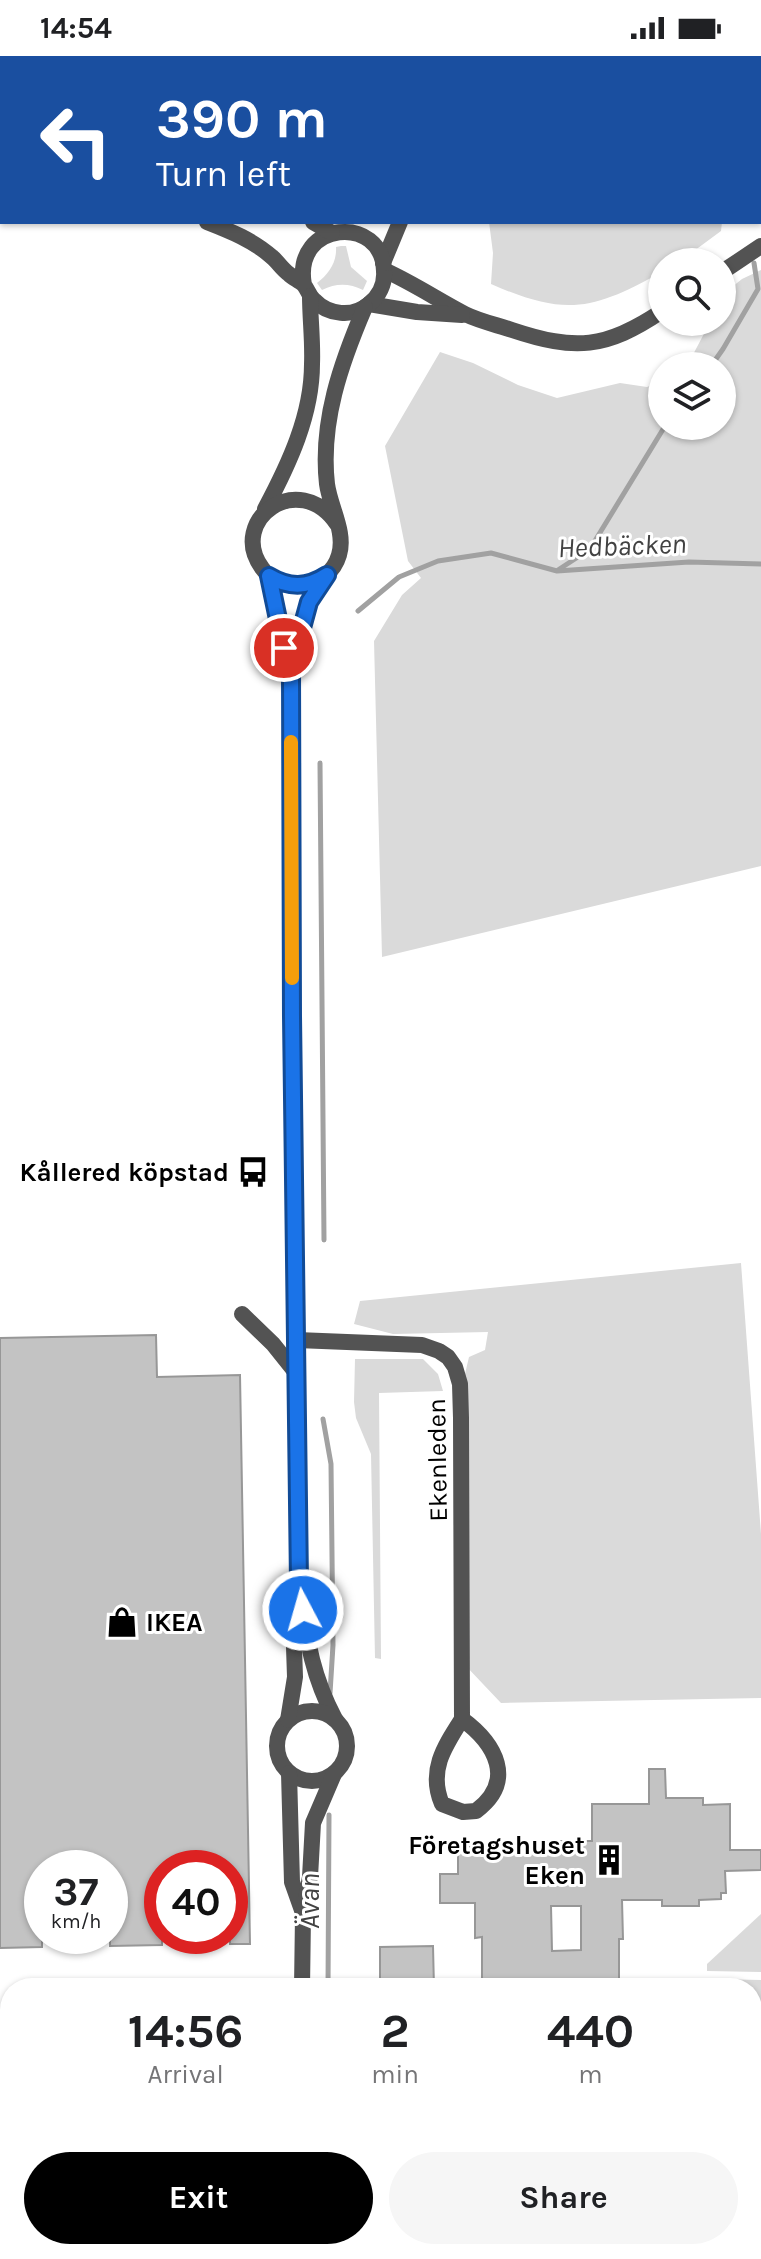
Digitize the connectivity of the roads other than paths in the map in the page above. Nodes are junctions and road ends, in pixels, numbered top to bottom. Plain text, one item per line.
1 (211, 224) edge
2 (321, 224) edge
3 (399, 224) edge
4 (342, 229) edge
5 (761, 246) edge
6 (736, 263) edge
7 (384, 266) junction
8 (307, 290) junction
9 (367, 306) junction
10 (468, 316) junction
11 (648, 318) edge
12 (261, 517) junction
13 (337, 524) junction
14 (327, 575) junction
15 (269, 576) junction
16 (291, 668) junction
17 (242, 1314) dead end
18 (297, 1340) junction
19 (297, 1374) junction
20 (299, 1583) junction
21 (335, 1719) junction
22 (462, 1719) junction
23 (288, 1720) junction
24 (289, 1773) junction
25 (334, 1774) junction
26 (303, 1915) junction
27 (302, 1978) edge

1 - 8 street
2 - 4 street
3 - 7 street
4 - 7 street
4 - 8 street
5 - 6 street
7 - 9 street
7 - 10 street
8 - 9 street
8 - 12 street
9 - 10 street
9 - 13 street
10 - 11 street
12 - 13 street
12 - 15 street
13 - 14 street
14 - 15 street
14 - 16 street
15 - 16 street
16 - 18 street
17 - 19 street
18 - 19 street
18 - 22 street, Ekenleden
19 - 20 street
20 - 21 street
20 - 23 street
21 - 23 street
21 - 25 street
22 - 22 street
23 - 24 street
24 - 25 street
24 - 26 street
25 - 26 street
26 - 27 street

